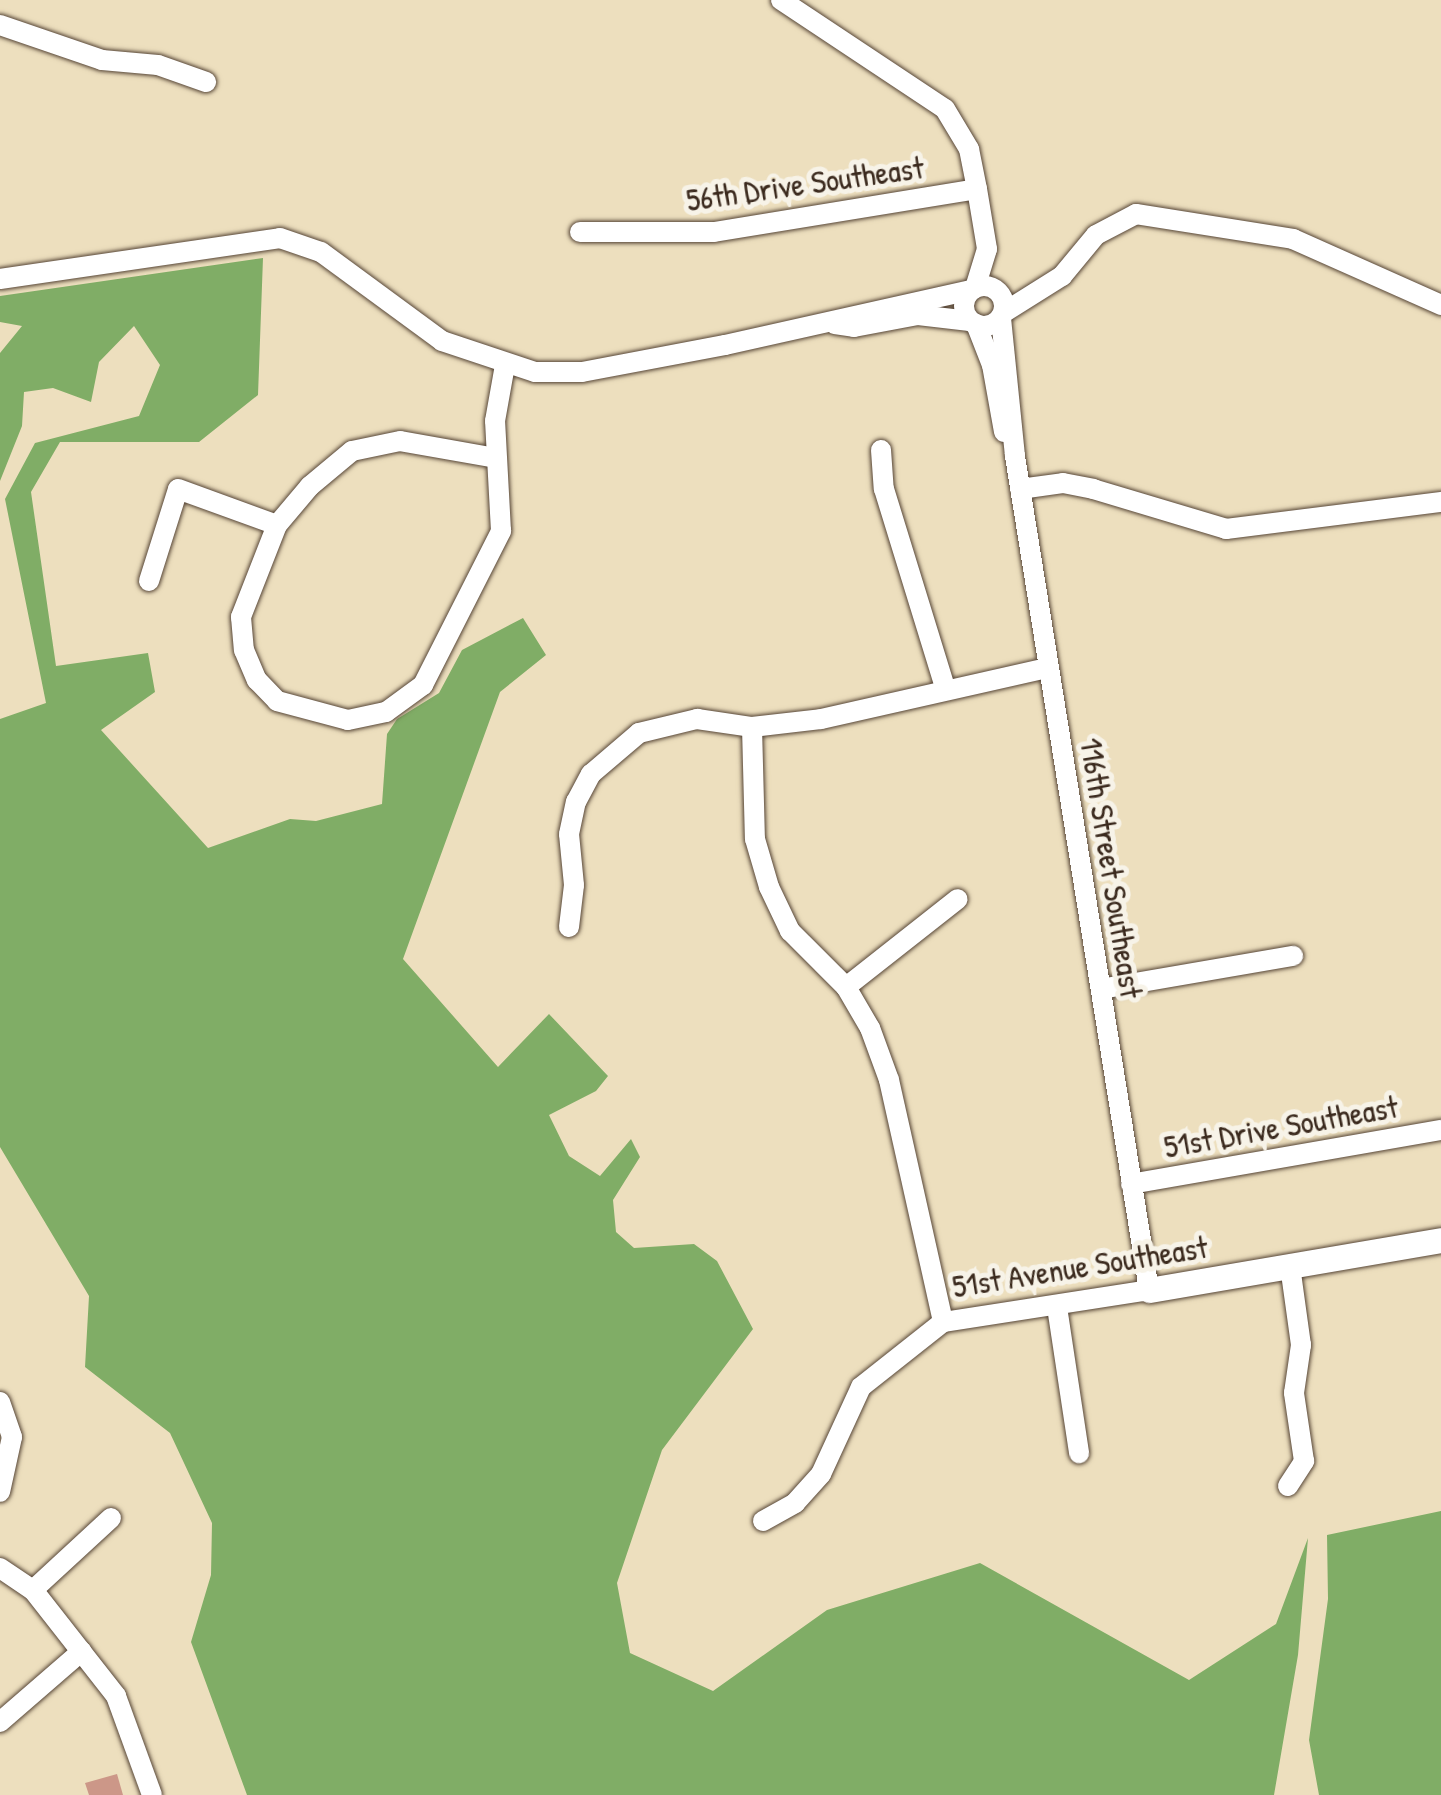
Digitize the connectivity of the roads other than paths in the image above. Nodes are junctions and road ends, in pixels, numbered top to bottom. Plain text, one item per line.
1 (781, 0) edge
2 (0, 24) edge
3 (206, 82) dead end
4 (977, 189) junction
5 (580, 232) dead end
6 (0, 278) edge
7 (985, 289) junction
8 (1034, 291) junction
9 (1441, 305) edge
10 (1002, 315) junction
11 (973, 323) junction
12 (834, 324) junction
13 (504, 365) junction
14 (880, 450) dead end
15 (1015, 456) junction
16 (496, 458) junction
17 (1020, 489) junction
18 (1441, 502) edge
19 (277, 525) junction
20 (149, 582) dead end
21 (1048, 668) junction
22 (945, 687) junction
23 (752, 727) junction
24 (958, 898) dead end
25 (569, 927) dead end
26 (1293, 956) dead end
27 (846, 987) junction
28 (1101, 989) junction
29 (1441, 1130) edge
30 (1131, 1184) junction
31 (1441, 1240) edge
32 (1290, 1266) junction
33 (1149, 1290) junction
34 (1057, 1307) junction
35 (943, 1322) junction
36 (0, 1402) edge
37 (1079, 1453) dead end
38 (1288, 1486) dead end
39 (0, 1492) edge
40 (111, 1518) dead end
41 (763, 1522) dead end
42 (0, 1568) edge
43 (33, 1590) junction
44 (82, 1651) junction
45 (0, 1722) edge
46 (152, 1795) edge

1 - 4 street
2 - 3 street
4 - 5 street, 56th Drive Southeast
4 - 7 street
6 - 13 street
7 - 8 street
7 - 10 street, 116th Street Southeast
7 - 11 street
7 - 12 street
8 - 9 street
8 - 10 street
10 - 11 street
10 - 15 street, 116th Street Southeast
11 - 12 street
11 - 15 street, 116th Street Southeast
12 - 13 street
13 - 16 street
14 - 22 street
15 - 17 street, 116th Street Southeast
16 - 19 street
16 - 19 street
17 - 18 street
17 - 21 street, 116th Street Southeast
19 - 20 street
21 - 22 street
21 - 28 street, 116th Street Southeast
22 - 23 street
23 - 25 street
23 - 27 street
24 - 27 street
26 - 28 street
27 - 35 street
28 - 30 street, 116th Street Southeast
29 - 30 street, 51st Drive Southeast
30 - 33 street, 116th Street Southeast
31 - 32 street, 51st Avenue Southeast
32 - 33 street, 51st Avenue Southeast
32 - 38 street
33 - 34 street, 51st Avenue Southeast
34 - 35 street, 51st Avenue Southeast
34 - 37 street
35 - 41 street, 51st Avenue Southeast
36 - 39 street
40 - 43 street
42 - 43 street
43 - 44 street
44 - 45 street
44 - 46 street

